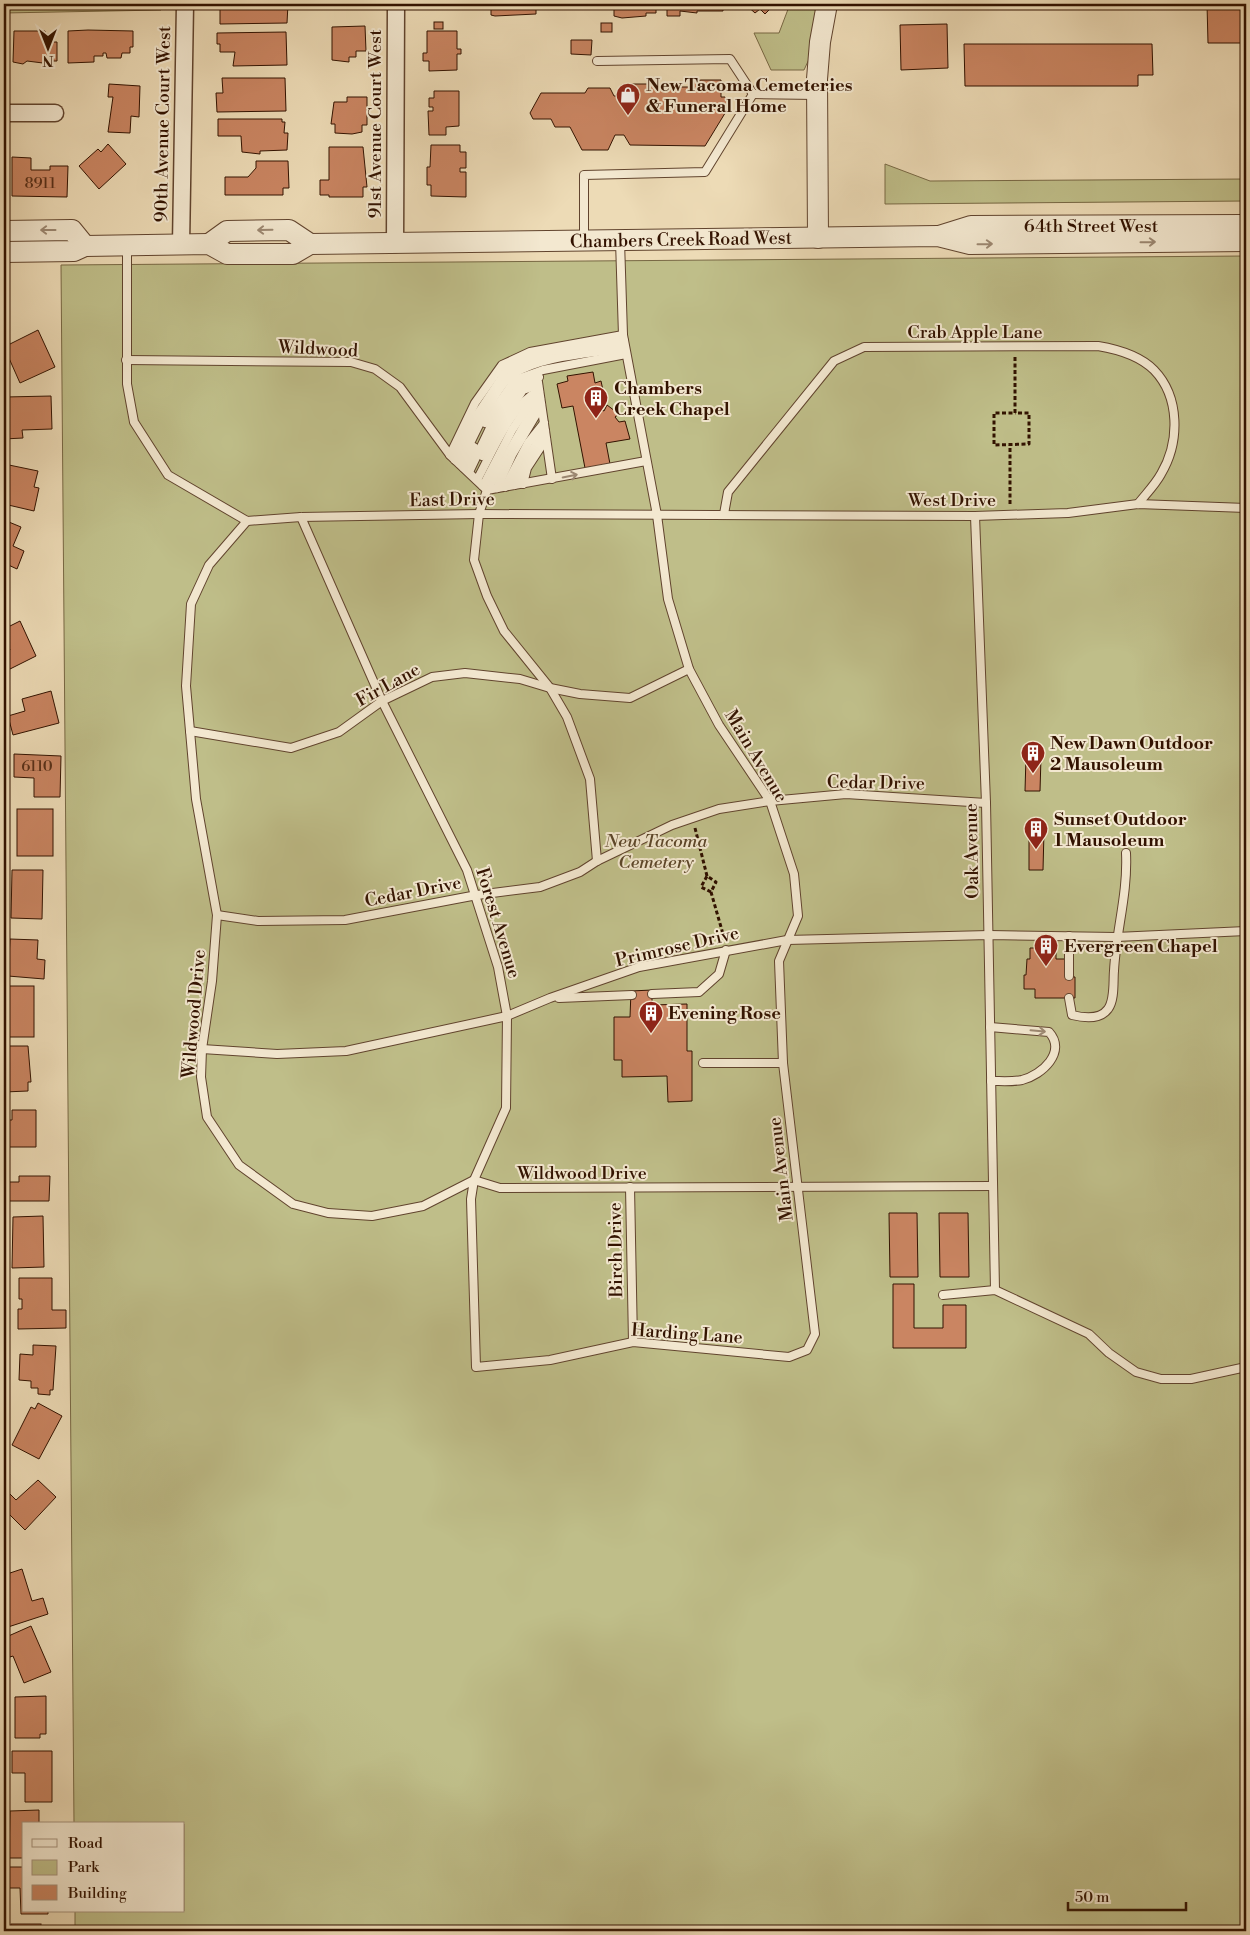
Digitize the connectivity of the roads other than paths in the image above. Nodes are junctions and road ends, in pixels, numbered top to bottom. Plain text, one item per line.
1 (185, 4) edge
2 (396, 4) edge
3 (827, 4) edge
4 (1141, 4) edge
5 (1152, 4) edge
6 (598, 61) dead end
7 (753, 94) junction
8 (818, 95) junction
9 (55, 112) dead end
10 (4, 114) edge
11 (1246, 225) edge
12 (4, 231) edge
13 (938, 236) junction
14 (818, 238) junction
15 (584, 241) junction
16 (620, 241) junction
17 (1246, 241) edge
18 (395, 244) junction
19 (127, 245) junction
20 (181, 245) junction
21 (85, 246) junction
22 (4, 252) edge
23 (625, 344) junction
24 (126, 360) junction
25 (540, 391) junction
26 (544, 423) junction
27 (546, 435) junction
28 (646, 461) junction
29 (469, 472) junction
30 (552, 479) junction
31 (523, 484) junction
32 (514, 485) junction
33 (501, 488) junction
34 (1138, 504) junction
35 (1246, 508) edge
36 (479, 514) junction
37 (724, 514) junction
38 (657, 515) junction
39 (975, 516) junction
40 (301, 517) junction
41 (247, 521) junction
42 (689, 669) junction
43 (550, 688) junction
44 (382, 701) junction
45 (190, 730) junction
46 (770, 801) junction
47 (986, 803) junction
48 (1126, 853) dead end
49 (597, 861) junction
50 (477, 895) junction
51 (217, 914) junction
52 (1246, 931) edge
53 (989, 935) junction
54 (1069, 936) junction
55 (1116, 937) junction
56 (787, 940) junction
57 (726, 950) junction
58 (1070, 976) dead end
59 (652, 994) dead end
60 (632, 995) dead end
61 (550, 998) junction
62 (1069, 998) dead end
63 (507, 1016) junction
64 (990, 1027) junction
65 (202, 1049) junction
66 (703, 1063) dead end
67 (783, 1063) junction
68 (991, 1081) junction
69 (474, 1180) junction
70 (992, 1186) junction
71 (630, 1187) junction
72 (798, 1187) junction
73 (995, 1290) junction
74 (943, 1295) dead end
75 (633, 1342) junction
76 (807, 1350) joint
77 (476, 1367) joint
78 (1246, 1368) edge

1 - 20 street, 90th Avenue Court West
2 - 18 street, 91st Avenue Court West
3 - 8 street, Chambers Creek Road West
4 - 5 lane
6 - 7 lane
7 - 8 lane
7 - 15 lane
8 - 14 street, Chambers Creek Road West
9 - 10 street
11 - 13 street, 64th Street West
21 -> 12 street
13 - 14 street, 64th Street West
13 -> 17 street, 64th Street West
14 - 16 street, Chambers Creek Road West
15 - 16 street, Chambers Creek Road West
15 - 18 street, Chambers Creek Road West
16 - 23 lane, Main Avenue
18 - 20 street, Chambers Creek Road West
19 - 20 street, Chambers Creek Road West
19 - 21 street, Chambers Creek Road West
19 - 24 lane
21 - 22 street, Chambers Creek Road West
23 - 25 lane
23 - 28 lane, Main Avenue
23 - 29 lane
23 - 29 lane
24 - 29 lane, Wildwood
24 - 41 lane
25 - 26 lane
25 - 29 lane
25 - 29 lane
25 - 29 lane
25 - 33 lane
26 - 27 lane
26 - 33 lane
27 - 30 lane
27 - 31 lane
27 - 32 lane
30 -> 28 lane
28 - 38 lane, Main Avenue
29 - 33 lane
29 - 36 lane
30 - 31 lane
31 - 32 lane
32 - 33 lane
34 - 35 lane, West Drive
34 - 37 lane, Crab Apple Lane
34 - 39 lane, West Drive
36 - 38 lane, East Drive
36 - 40 lane, East Drive
36 - 43 lane
37 - 38 lane, West Drive
37 - 39 lane, West Drive
38 - 42 lane, Main Avenue
39 - 47 lane, Oak Avenue
40 - 41 lane, East Drive
40 - 44 lane, Forest Avenue
41 - 45 lane, Wildwood Drive
42 - 43 lane, Fir Lane
42 - 46 lane, Main Avenue
43 - 44 lane, Fir Lane
43 - 49 lane
44 - 45 lane, Fir Lane
44 - 50 lane, Forest Avenue
45 - 51 lane, Wildwood Drive
46 - 47 lane, Cedar Drive
46 - 49 lane, Cedar Drive
46 - 56 lane, Main Avenue
47 - 53 lane, Oak Avenue
48 - 55 lane
49 - 50 lane, Cedar Drive
50 - 51 lane, Cedar Drive
50 - 63 lane, Forest Avenue
51 - 65 lane, Wildwood Drive
52 - 55 lane, Primrose Drive
53 - 54 lane, Primrose Drive
53 - 56 lane, Primrose Drive
53 - 64 lane, Oak Avenue
54 - 55 lane, Primrose Drive
54 - 58 lane
55 - 62 lane
56 - 57 lane, Primrose Drive
56 - 67 lane, Main Avenue
57 - 59 lane
57 - 61 lane, Primrose Drive
60 - 61 lane
61 - 63 lane, Primrose Drive
63 - 65 lane, Primrose Drive
63 - 69 lane, Forest Avenue
64 - 68 lane, Oak Avenue
64 -> 68 lane
65 - 69 lane, Wildwood Drive
66 - 67 lane
67 - 72 lane, Main Avenue
68 - 70 lane, Oak Avenue
69 - 71 lane, Wildwood Drive
69 - 77 lane, Forest Avenue
70 - 72 lane, Wildwood Drive
70 - 73 lane, Oak Avenue
71 - 72 lane, Wildwood Drive
71 - 75 lane, Birch Drive
72 - 76 lane, Main Avenue
73 - 74 lane
73 - 78 lane
75 - 76 lane, Harding Lane
75 - 77 lane, Harding Lane

